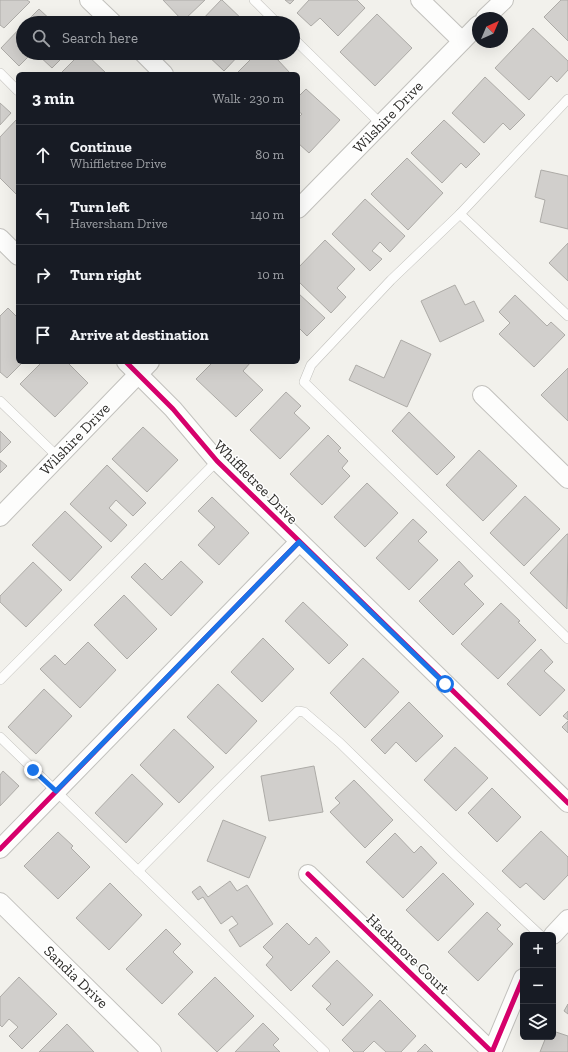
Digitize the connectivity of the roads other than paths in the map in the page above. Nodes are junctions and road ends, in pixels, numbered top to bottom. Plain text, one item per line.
1 (89, 0) edge
2 (254, 0) edge
3 (420, 0) edge
4 (504, 0) edge
5 (492, 12) edge
6 (106, 16) edge
7 (271, 16) edge
8 (472, 31) edge
9 (462, 41) junction
10 (300, 45) edge
11 (150, 60) edge
12 (162, 72) edge
13 (0, 73) edge
14 (16, 89) edge
15 (568, 99) edge
16 (381, 124) junction
17 (300, 206) edge
18 (460, 214) junction
19 (0, 238) edge
20 (16, 254) edge
21 (568, 316) edge
22 (138, 366) edge
23 (482, 395) dead end
24 (0, 400) edge
25 (58, 457) junction
26 (217, 461) junction
27 (568, 479) edge
28 (0, 517) edge
29 (299, 542) junction
30 (568, 639) edge
31 (0, 680) edge
32 (0, 737) edge
33 (56, 791) junction
34 (568, 803) edge
35 (0, 849) edge
36 (138, 871) junction
37 (308, 874) dead end
38 (0, 902) edge
39 (568, 919) edge
40 (537, 932) edge
41 (556, 932) edge
42 (520, 985) edge
43 (152, 1052) edge
44 (325, 1052) edge
45 (492, 1052) edge

1 - 6 street
2 - 7 lane
3 - 9 street
4 - 5 street
8 - 9 street, Wilshire Drive
9 - 16 street, Wilshire Drive
10 - 16 lane
11 - 12 street
13 - 14 lane
15 - 18 lane
16 - 17 street, Wilshire Drive
18 - 21 lane
18 - 30 lane
19 - 20 street
22 - 25 street, Wilshire Drive
22 - 26 street, Whiffletree Drive
23 - 27 street
24 - 25 lane
25 - 28 street, Wilshire Drive
26 - 29 street, Whiffletree Drive
26 - 31 lane
29 - 33 street
29 - 34 street, Whiffletree Drive
32 - 33 lane
33 - 35 street
33 - 36 lane
36 - 40 lane
36 - 44 lane
37 - 45 street, Hackmore Court
38 - 43 street, Sandia Drive
39 - 41 street
42 - 45 street

